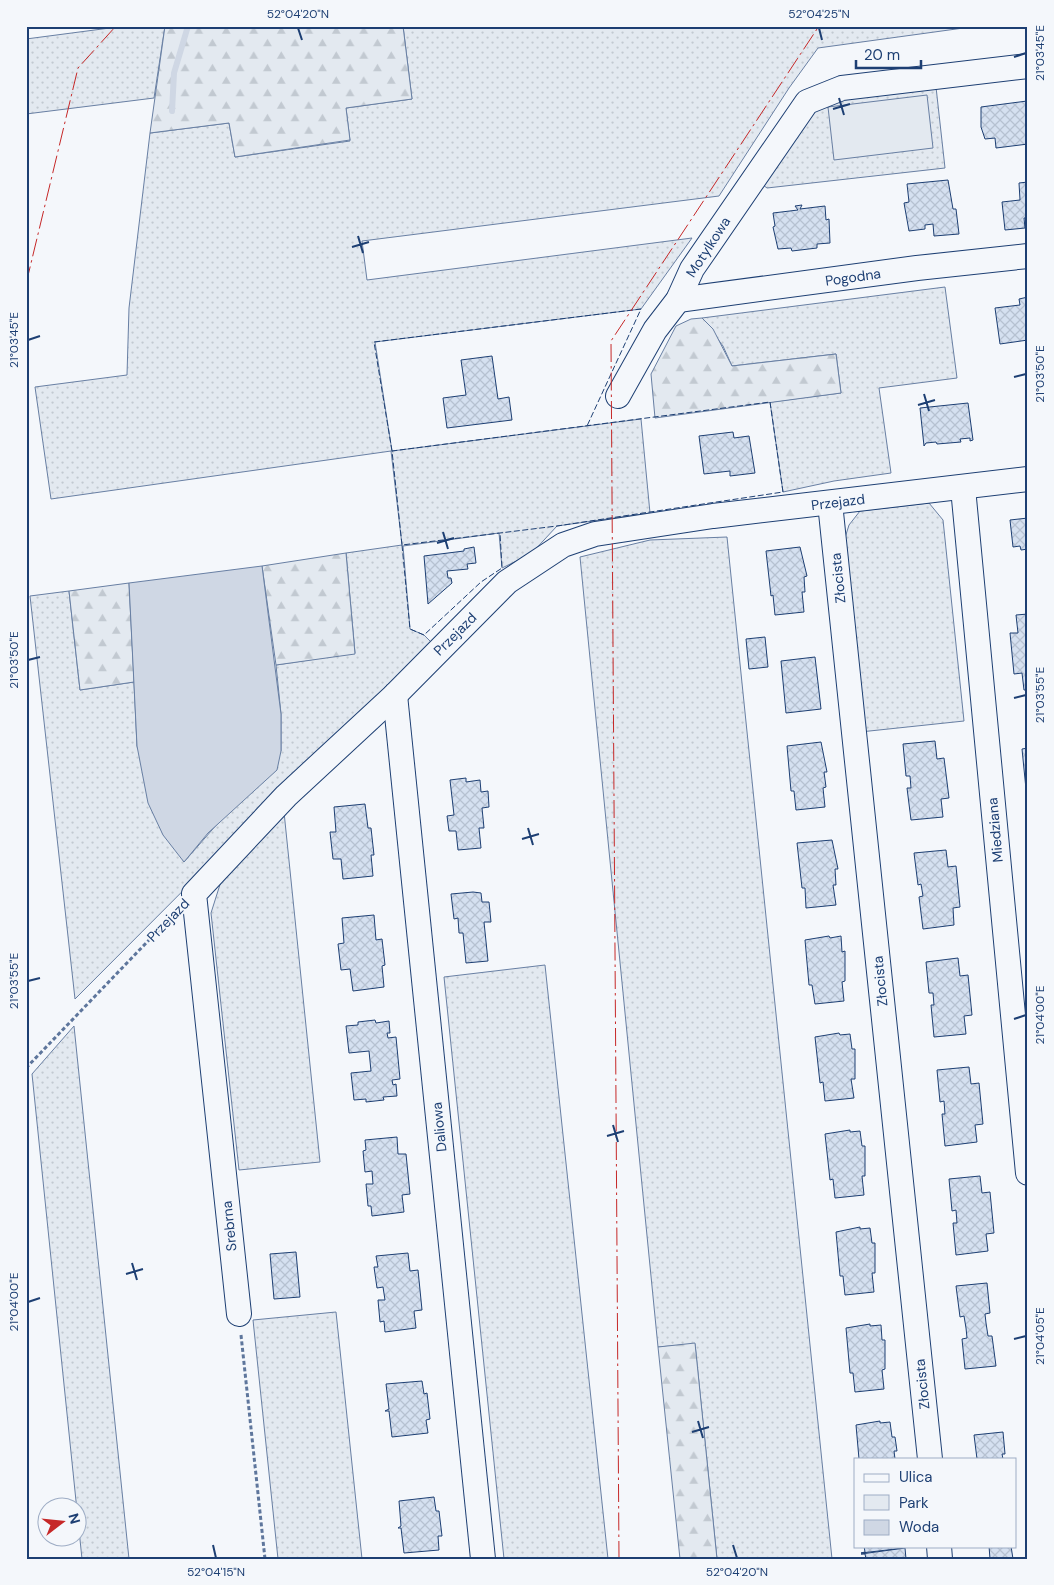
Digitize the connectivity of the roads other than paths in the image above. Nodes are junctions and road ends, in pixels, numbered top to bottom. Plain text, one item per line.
1 (1028, 66) edge
2 (1028, 256) edge
3 (678, 300) junction
4 (618, 396) dead end
5 (1028, 479) edge
6 (962, 488) junction
7 (830, 503) junction
8 (395, 695) junction
9 (194, 894) joint
10 (1028, 1173) edge
11 (239, 1314) road end
12 (930, 1458) edge
13 (483, 1559) edge

1 - 3 street, Motylkowa
2 - 3 street, Pogodna
3 - 4 street, Motylkowa
5 - 6 street, Przejazd
6 - 7 street, Przejazd
6 - 10 street, Miedziana
7 - 8 street, Przejazd
7 - 12 street, Złocista
8 - 9 street, Przejazd
8 - 13 street, Daliowa
9 - 11 street, Srebrna

